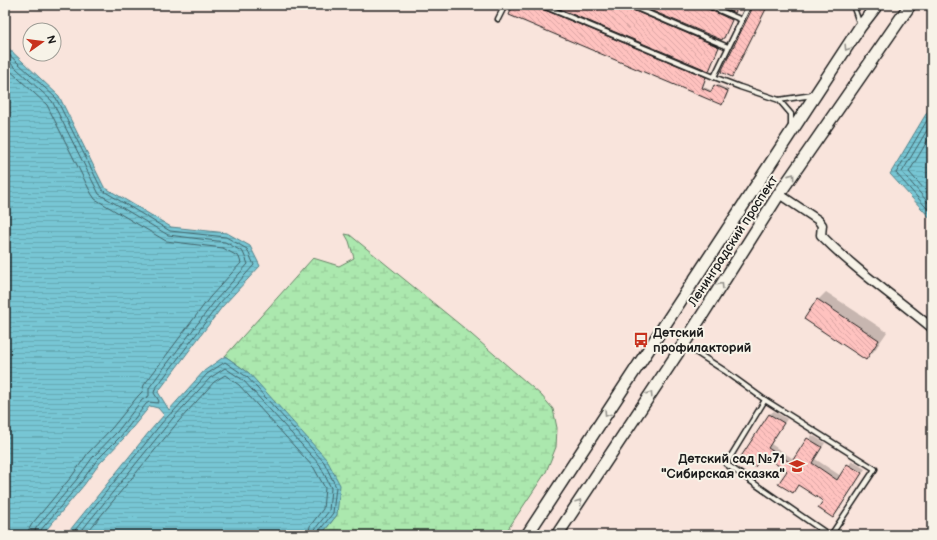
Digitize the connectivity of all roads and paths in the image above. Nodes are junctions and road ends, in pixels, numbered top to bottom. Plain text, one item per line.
1 (506, 5) edge
2 (541, 5) edge
3 (629, 5) edge
4 (707, 5) edge
5 (749, 5) edge
6 (853, 5) edge
7 (878, 5) edge
8 (910, 5) edge
9 (498, 19) dead end
10 (742, 20) junction
11 (860, 27) junction
12 (728, 48) junction
13 (714, 77) junction
14 (817, 95) junction
15 (779, 100) junction
16 (790, 135) junction
17 (779, 194) junction
18 (932, 328) edge
19 (683, 344) junction
20 (765, 400) junction
21 (527, 535) edge
22 (557, 535) edge
23 (830, 535) edge

1 - 9 lane
2 - 13 lane
3 - 12 lane
4 - 10 lane
5 - 10 lane
6 - 11 lane
7 - 11 main road, Ленинградский проспект
17 -> 8 main road, Ленинградский проспект
10 - 12 lane
11 -> 14 main road, Ленинградский проспект
12 - 13 lane
13 - 15 lane
14 - 15 lane
14 - 16 main road, Ленинградский проспект
15 - 16 lane
16 -> 21 main road, Ленинградский проспект
17 - 18 street
19 -> 17 main road, Ленинградский проспект
19 - 20 lane
22 -> 19 main road, Ленинградский проспект
20 - 23 lane
20 - 23 lane

